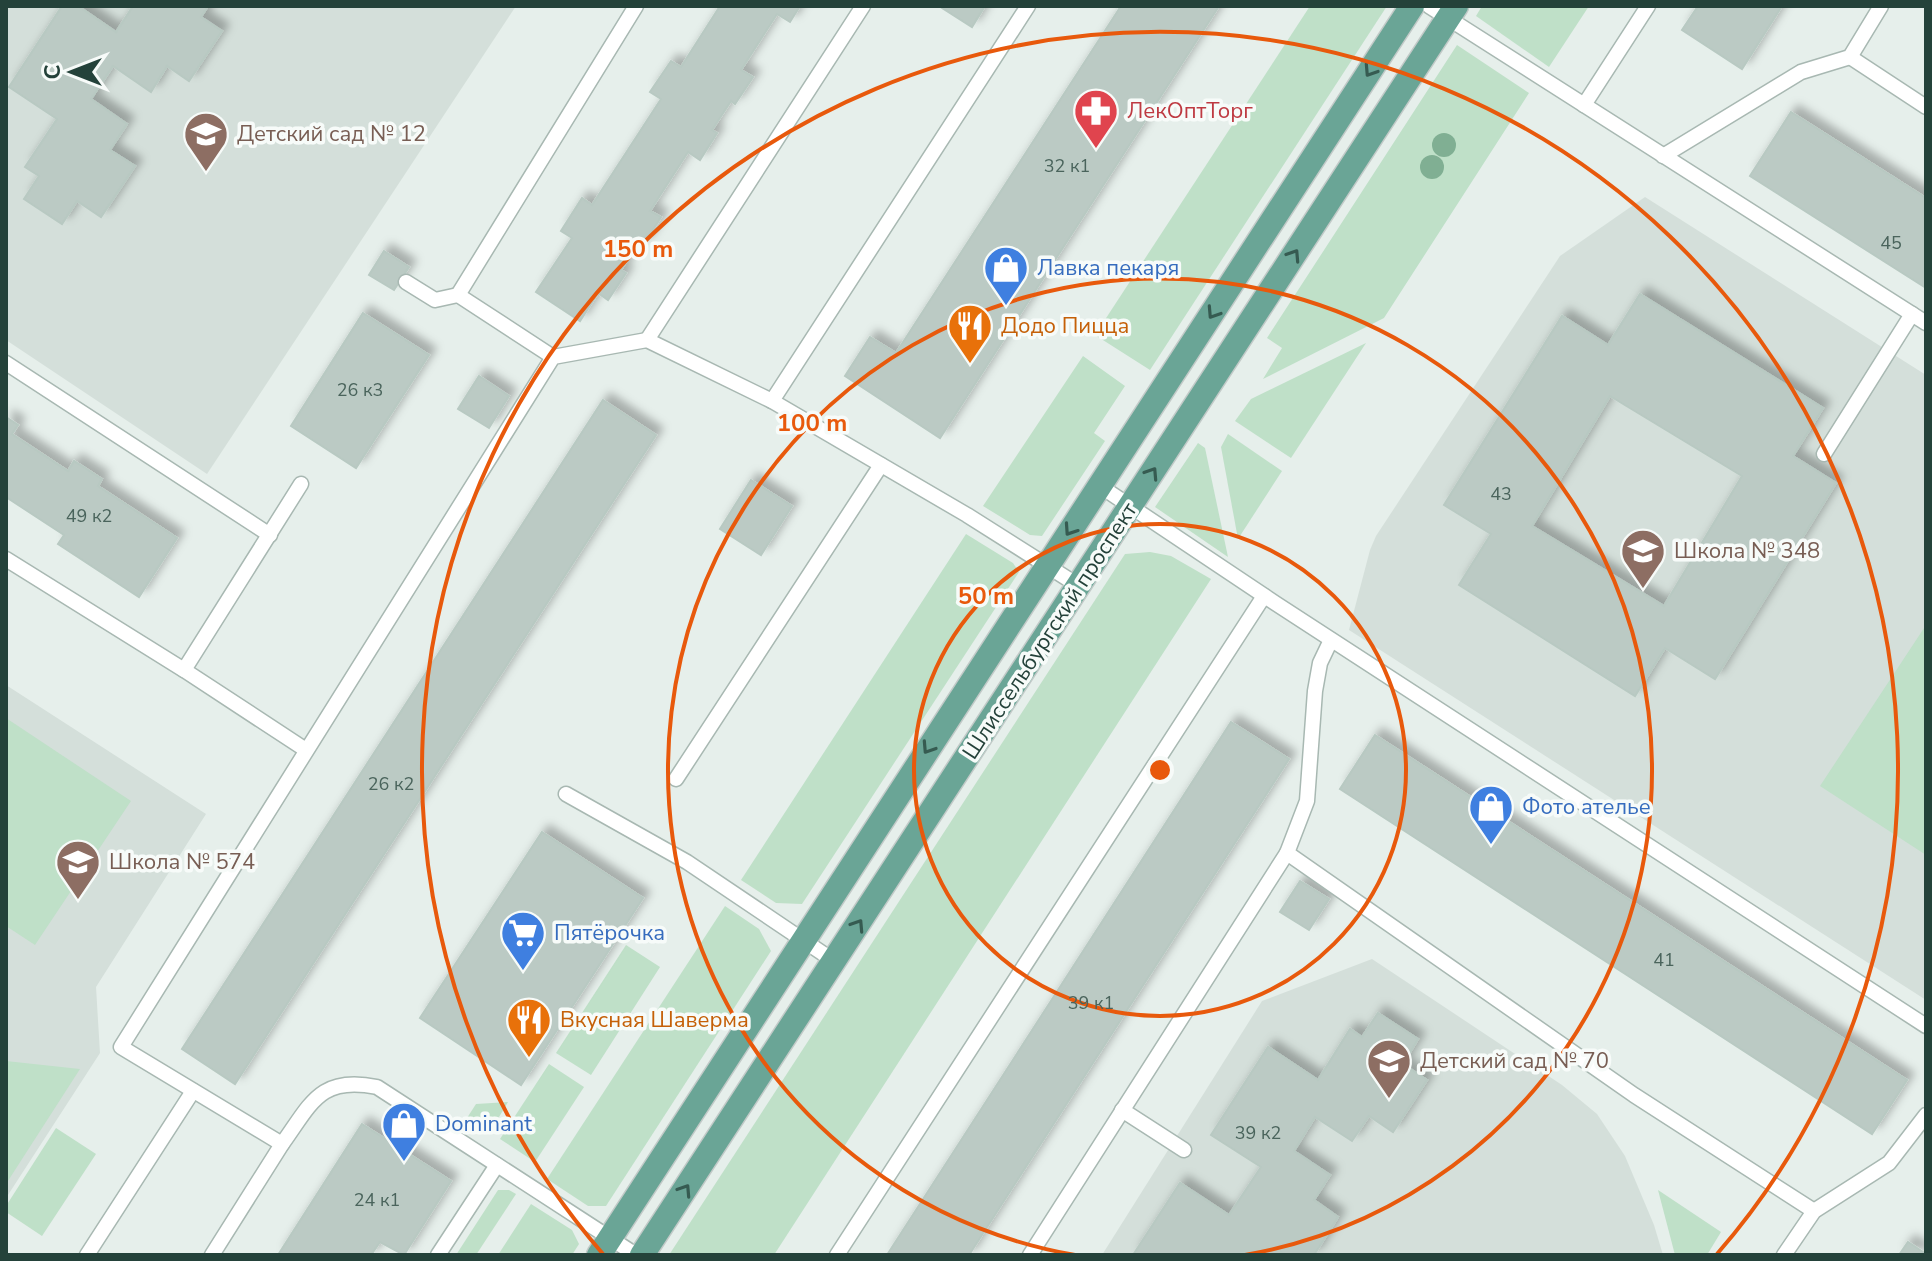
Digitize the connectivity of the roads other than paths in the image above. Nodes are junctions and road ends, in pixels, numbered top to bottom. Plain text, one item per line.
1 (636, 6) edge
2 (863, 6) edge
3 (1028, 6) edge
4 (1412, 6) edge
5 (1648, 6) edge
6 (1881, 6) edge
7 (1444, 10) edge
8 (1850, 57) junction
9 (1584, 105) junction
10 (1926, 107) edge
11 (1663, 156) junction
12 (406, 282) dead end
13 (458, 295) junction
14 (1912, 314) junction
15 (1926, 323) edge
16 (647, 340) junction
17 (553, 357) junction
18 (6, 363) edge
19 (772, 401) junction
20 (1824, 454) dead end
21 (881, 465) junction
22 (301, 484) dead end
23 (1100, 486) junction
24 (1130, 507) junction
25 (270, 535) junction
26 (6, 559) edge
27 (1048, 565) junction
28 (1079, 586) junction
29 (1264, 596) junction
30 (1331, 640) junction
31 (184, 670) junction
32 (306, 750) junction
33 (676, 779) dead end
34 (566, 794) dead end
35 (1287, 853) junction
36 (804, 940) junction
37 (834, 961) junction
38 (1926, 1026) edge
39 (193, 1091) junction
40 (1122, 1110) junction
41 (1926, 1115) edge
42 (282, 1144) junction
43 (1184, 1150) dead end
44 (497, 1165) junction
45 (1814, 1211) junction
46 (604, 1246) edge
47 (87, 1255) edge
48 (212, 1255) edge
49 (438, 1255) edge
50 (639, 1255) edge
51 (837, 1255) edge
52 (1030, 1255) edge
53 (1784, 1255) edge

1 - 13 lane
2 - 16 lane
3 - 19 lane
4 -> 23 main road, Шлиссельбургский проспект
5 - 9 lane
6 - 8 lane
7 - 9 lane
24 -> 7 main road, Шлиссельбургский проспект
8 - 10 lane
8 - 11 lane
9 - 11 lane
11 - 14 lane
12 - 13 lane
13 - 17 lane
14 - 15 lane
14 - 20 lane
16 - 17 lane
16 - 19 lane
17 - 32 lane
18 - 25 lane
19 - 21 lane
21 - 27 lane
21 - 33 lane
22 - 25 lane
23 - 24 lane
23 -> 27 main road, Шлиссельбургский проспект
24 - 28 main road, Шлиссельбургский проспект
24 - 29 lane
25 - 31 lane
26 - 31 lane
27 - 28 lane
27 -> 36 main road, Шлиссельбургский проспект
37 -> 28 main road, Шлиссельбургский проспект
29 - 30 lane
29 - 51 lane
30 - 35 lane
30 - 38 lane
31 - 32 lane
32 - 39 lane
34 - 36 lane
35 - 40 lane
35 - 45 lane
36 - 37 lane
36 - 46 main road, Шлиссельбургский проспект
50 -> 37 main road, Шлиссельбургский проспект
39 - 42 lane
39 - 47 lane
40 - 43 lane
40 - 52 lane
41 - 45 lane
42 - 44 lane
42 - 48 lane
44 - 46 lane
44 - 49 lane
45 - 53 lane
46 - 50 lane

